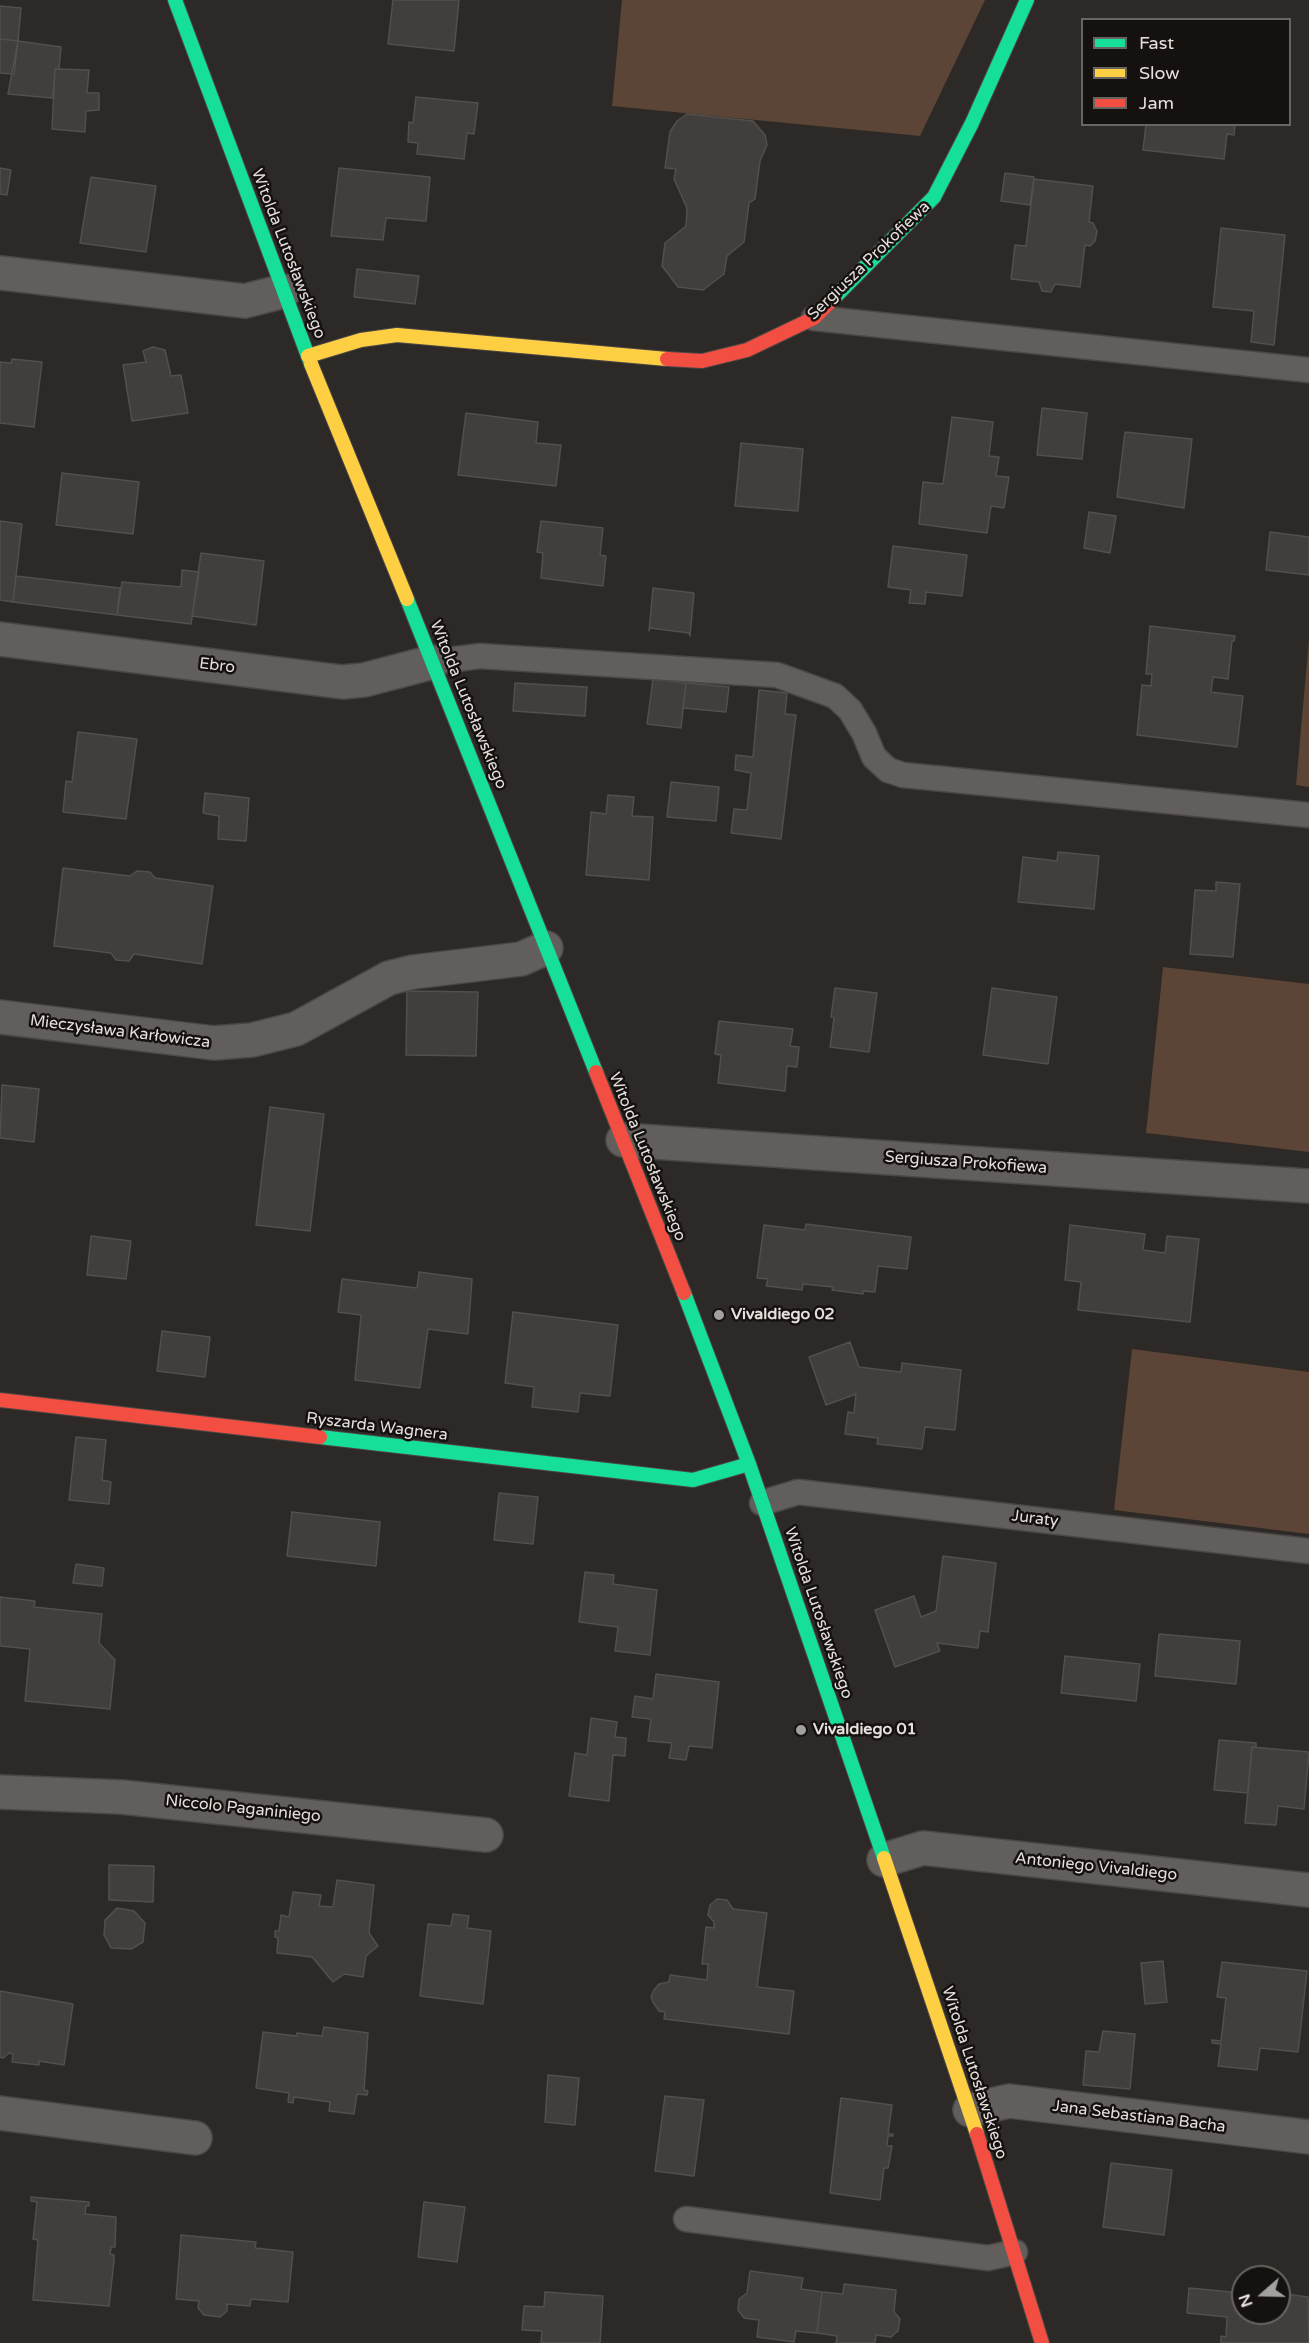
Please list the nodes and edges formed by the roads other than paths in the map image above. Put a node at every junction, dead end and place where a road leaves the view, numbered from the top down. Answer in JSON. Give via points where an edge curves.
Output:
{"nodes":[{"id":1,"x":175,"y":0,"type":"edge"},
{"id":2,"x":1027,"y":0,"type":"edge"},
{"id":3,"x":0,"y":273,"type":"edge"},
{"id":4,"x":284,"y":291,"type":"junction"},
{"id":5,"x":814,"y":318,"type":"junction"},
{"id":6,"x":308,"y":356,"type":"junction"},
{"id":7,"x":1309,"y":370,"type":"edge"},
{"id":8,"x":0,"y":639,"type":"edge"},
{"id":9,"x":433,"y":662,"type":"junction"},
{"id":10,"x":1309,"y":815,"type":"edge"},
{"id":11,"x":546,"y":948,"type":"junction"},
{"id":12,"x":0,"y":1017,"type":"edge"},
{"id":13,"x":623,"y":1140,"type":"junction"},
{"id":14,"x":1309,"y":1186,"type":"edge"},
{"id":15,"x":0,"y":1401,"type":"edge"},
{"id":16,"x":749,"y":1464,"type":"junction"},
{"id":17,"x":762,"y":1503,"type":"junction"},
{"id":18,"x":1309,"y":1551,"type":"edge"},
{"id":19,"x":0,"y":1792,"type":"edge"},
{"id":20,"x":486,"y":1835,"type":"dead end"},
{"id":21,"x":884,"y":1860,"type":"junction"},
{"id":22,"x":1309,"y":1890,"type":"edge"},
{"id":23,"x":970,"y":2110,"type":"junction"},
{"id":24,"x":0,"y":2113,"type":"edge"},
{"id":25,"x":1309,"y":2137,"type":"edge"},
{"id":26,"x":195,"y":2138,"type":"dead end"},
{"id":27,"x":686,"y":2219,"type":"dead end"},
{"id":28,"x":1015,"y":2252,"type":"junction"},
{"id":29,"x":1042,"y":2343,"type":"edge"}],
"edges":[{"from":1,"to":4,"type":"street","name":"Witolda Lutosławskiego"},
{"from":2,"to":5,"type":"street","name":"Sergiusza Prokofiewa","via":[[934,197]]},
{"from":3,"to":4,"type":"street","via":[[245,301]]},
{"from":4,"to":6,"type":"street","name":"Witolda Lutosławskiego"},
{"from":5,"to":6,"type":"street","name":"Sergiusza Prokofiewa","via":[[747,350],[702,361],[397,335],[361,340]]},
{"from":5,"to":7,"type":"lane"},
{"from":6,"to":9,"type":"street","name":"Witolda Lutosławskiego"},
{"from":8,"to":9,"type":"street","name":"Ebro","via":[[342,682]]},
{"from":9,"to":10,"type":"lane","via":[[480,656],[777,675],[836,696],[850,710],[874,757],[888,770],[903,776]]},
{"from":9,"to":11,"type":"street","name":"Witolda Lutosławskiego"},
{"from":11,"to":12,"type":"street","name":"Mieczysława Karłowicza","via":[[521,959],[389,978],[296,1029],[252,1040],[214,1043]]},
{"from":11,"to":13,"type":"street","name":"Witolda Lutosławskiego"},
{"from":13,"to":14,"type":"street","name":"Sergiusza Prokofiewa"},
{"from":13,"to":16,"type":"street","name":"Witolda Lutosławskiego"},
{"from":15,"to":16,"type":"street","name":"Ryszarda Wagnera","via":[[693,1480]]},
{"from":16,"to":17,"type":"street","name":"Witolda Lutosławskiego"},
{"from":17,"to":18,"type":"lane","name":"Juraty","via":[[798,1492]]},
{"from":17,"to":21,"type":"street","name":"Witolda Lutosławskiego"},
{"from":19,"to":20,"type":"street","name":"Niccolo Paganiniego","via":[[121,1797]]},
{"from":21,"to":22,"type":"street","name":"Antoniego Vivaldiego","via":[[923,1848]]},
{"from":21,"to":23,"type":"street","name":"Witolda Lutosławskiego"},
{"from":23,"to":25,"type":"street","name":"Jana Sebastiana Bacha","via":[[1009,2101]]},
{"from":23,"to":28,"type":"street","name":"Witolda Lutosławskiego"},
{"from":24,"to":26,"type":"street"},
{"from":27,"to":28,"type":"lane","via":[[988,2258]]},
{"from":28,"to":29,"type":"street","name":"Witolda Lutosławskiego"}]}
